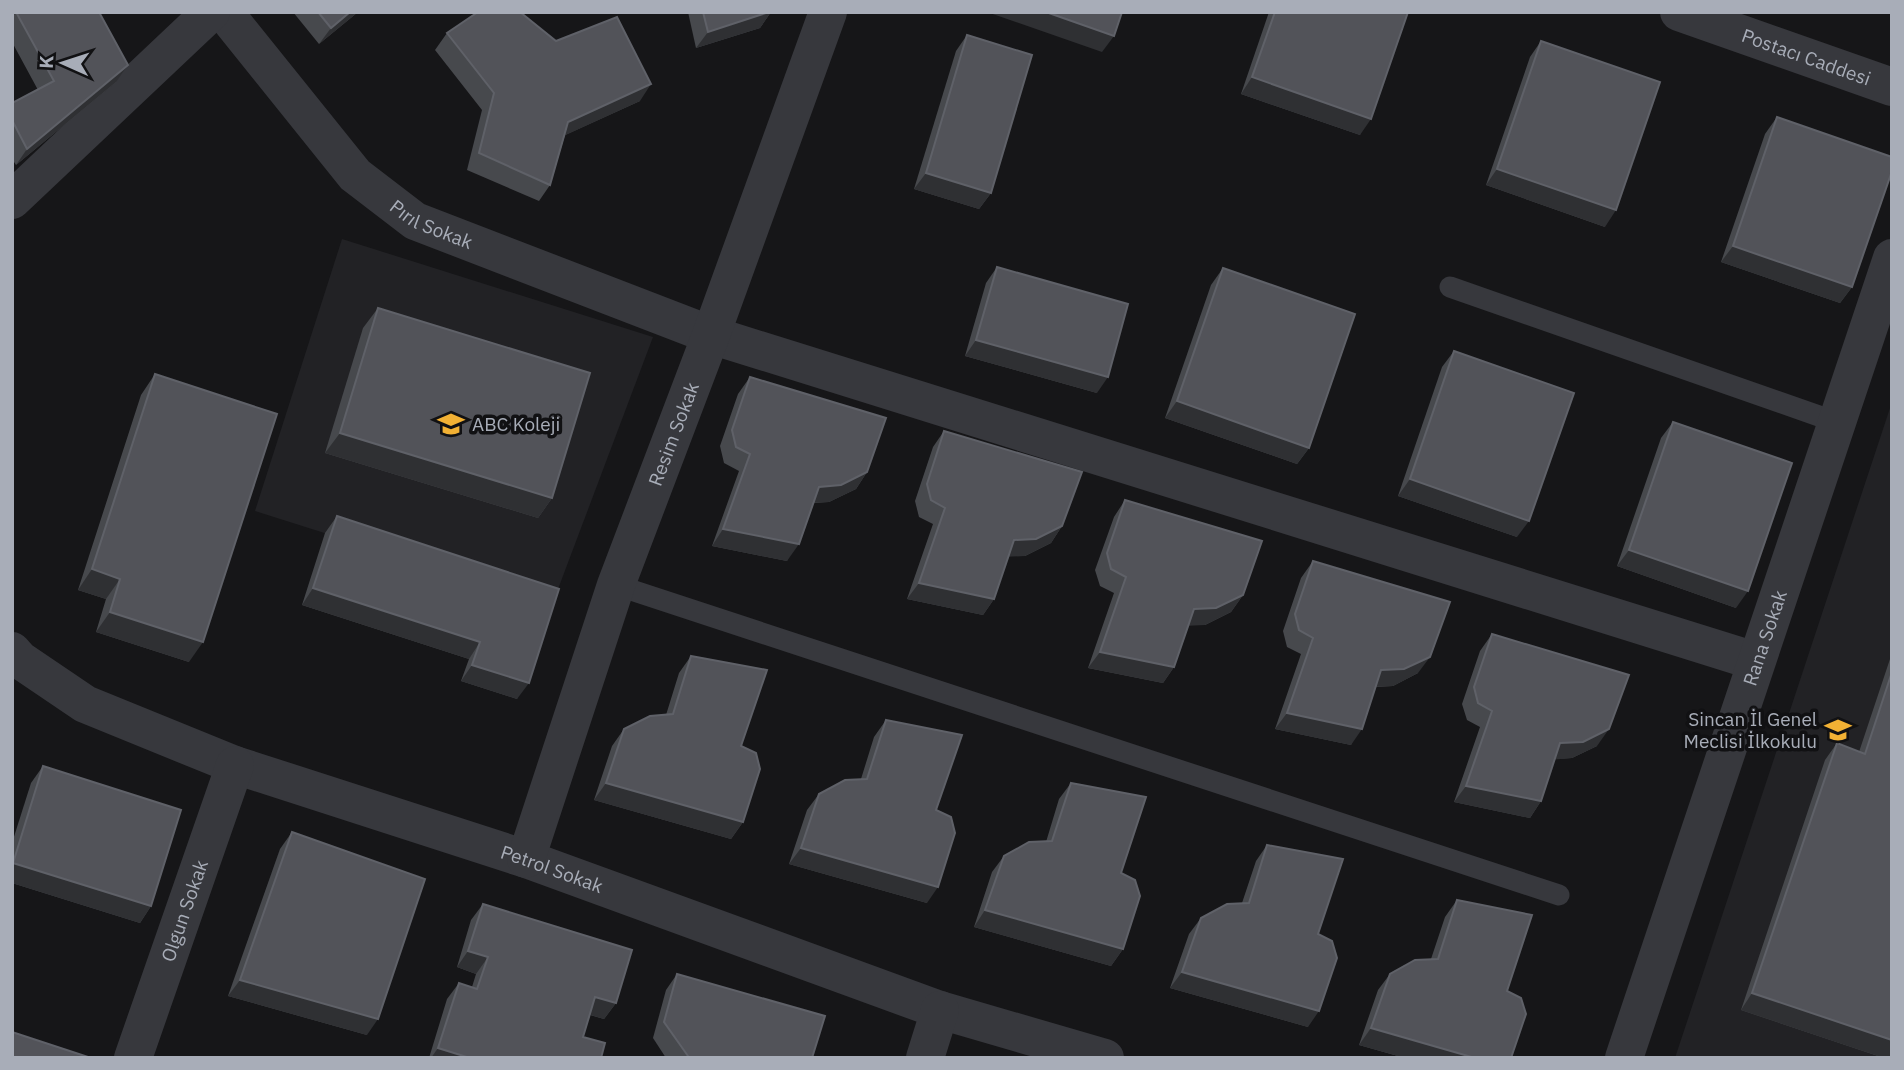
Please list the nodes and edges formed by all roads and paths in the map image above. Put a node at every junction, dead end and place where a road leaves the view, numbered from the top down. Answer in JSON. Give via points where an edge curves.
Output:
{"nodes":[{"id":1,"x":211,"y":12,"type":"edge"},
{"id":2,"x":224,"y":12,"type":"edge"},
{"id":3,"x":828,"y":12,"type":"edge"},
{"id":4,"x":1679,"y":12,"type":"edge"},
{"id":5,"x":1892,"y":86,"type":"edge"},
{"id":6,"x":12,"y":200,"type":"edge"},
{"id":7,"x":1892,"y":258,"type":"edge"},
{"id":8,"x":1450,"y":287,"type":"dead end"},
{"id":9,"x":711,"y":335,"type":"junction"},
{"id":10,"x":1836,"y":422,"type":"junction"},
{"id":11,"x":616,"y":584,"type":"junction"},
{"id":12,"x":12,"y":651,"type":"edge"},
{"id":13,"x":1755,"y":661,"type":"junction"},
{"id":14,"x":235,"y":765,"type":"junction"},
{"id":15,"x":526,"y":859,"type":"junction"},
{"id":16,"x":1559,"y":895,"type":"dead end"},
{"id":17,"x":940,"y":1010,"type":"junction"},
{"id":18,"x":133,"y":1058,"type":"edge"},
{"id":19,"x":925,"y":1058,"type":"edge"},
{"id":20,"x":1105,"y":1058,"type":"edge"},
{"id":21,"x":1624,"y":1058,"type":"edge"}],
"edges":[{"from":1,"to":6,"type":"street"},
{"from":2,"to":9,"type":"street","name":"Pırıl Sokak","via":[[355,175],[415,221]]},
{"from":3,"to":9,"type":"street","name":"Resim Sokak"},
{"from":4,"to":5,"type":"street","name":"Postacı Caddesi"},
{"from":7,"to":10,"type":"street","name":"Rana Sokak"},
{"from":8,"to":10,"type":"lane"},
{"from":9,"to":11,"type":"street","name":"Resim Sokak"},
{"from":9,"to":13,"type":"street","name":"Pırıl Sokak"},
{"from":10,"to":13,"type":"street","name":"Rana Sokak"},
{"from":11,"to":15,"type":"street","name":"Resim Sokak"},
{"from":11,"to":16,"type":"lane"},
{"from":12,"to":14,"type":"street","name":"Petrol Sokak","via":[[85,704]]},
{"from":13,"to":21,"type":"street","name":"Rana Sokak"},
{"from":14,"to":15,"type":"street","name":"Petrol Sokak"},
{"from":14,"to":18,"type":"street","name":"Olgun Sokak"},
{"from":15,"to":17,"type":"street","name":"Petrol Sokak"},
{"from":17,"to":19,"type":"street"},
{"from":17,"to":20,"type":"street","name":"Petrol Sokak"}]}
